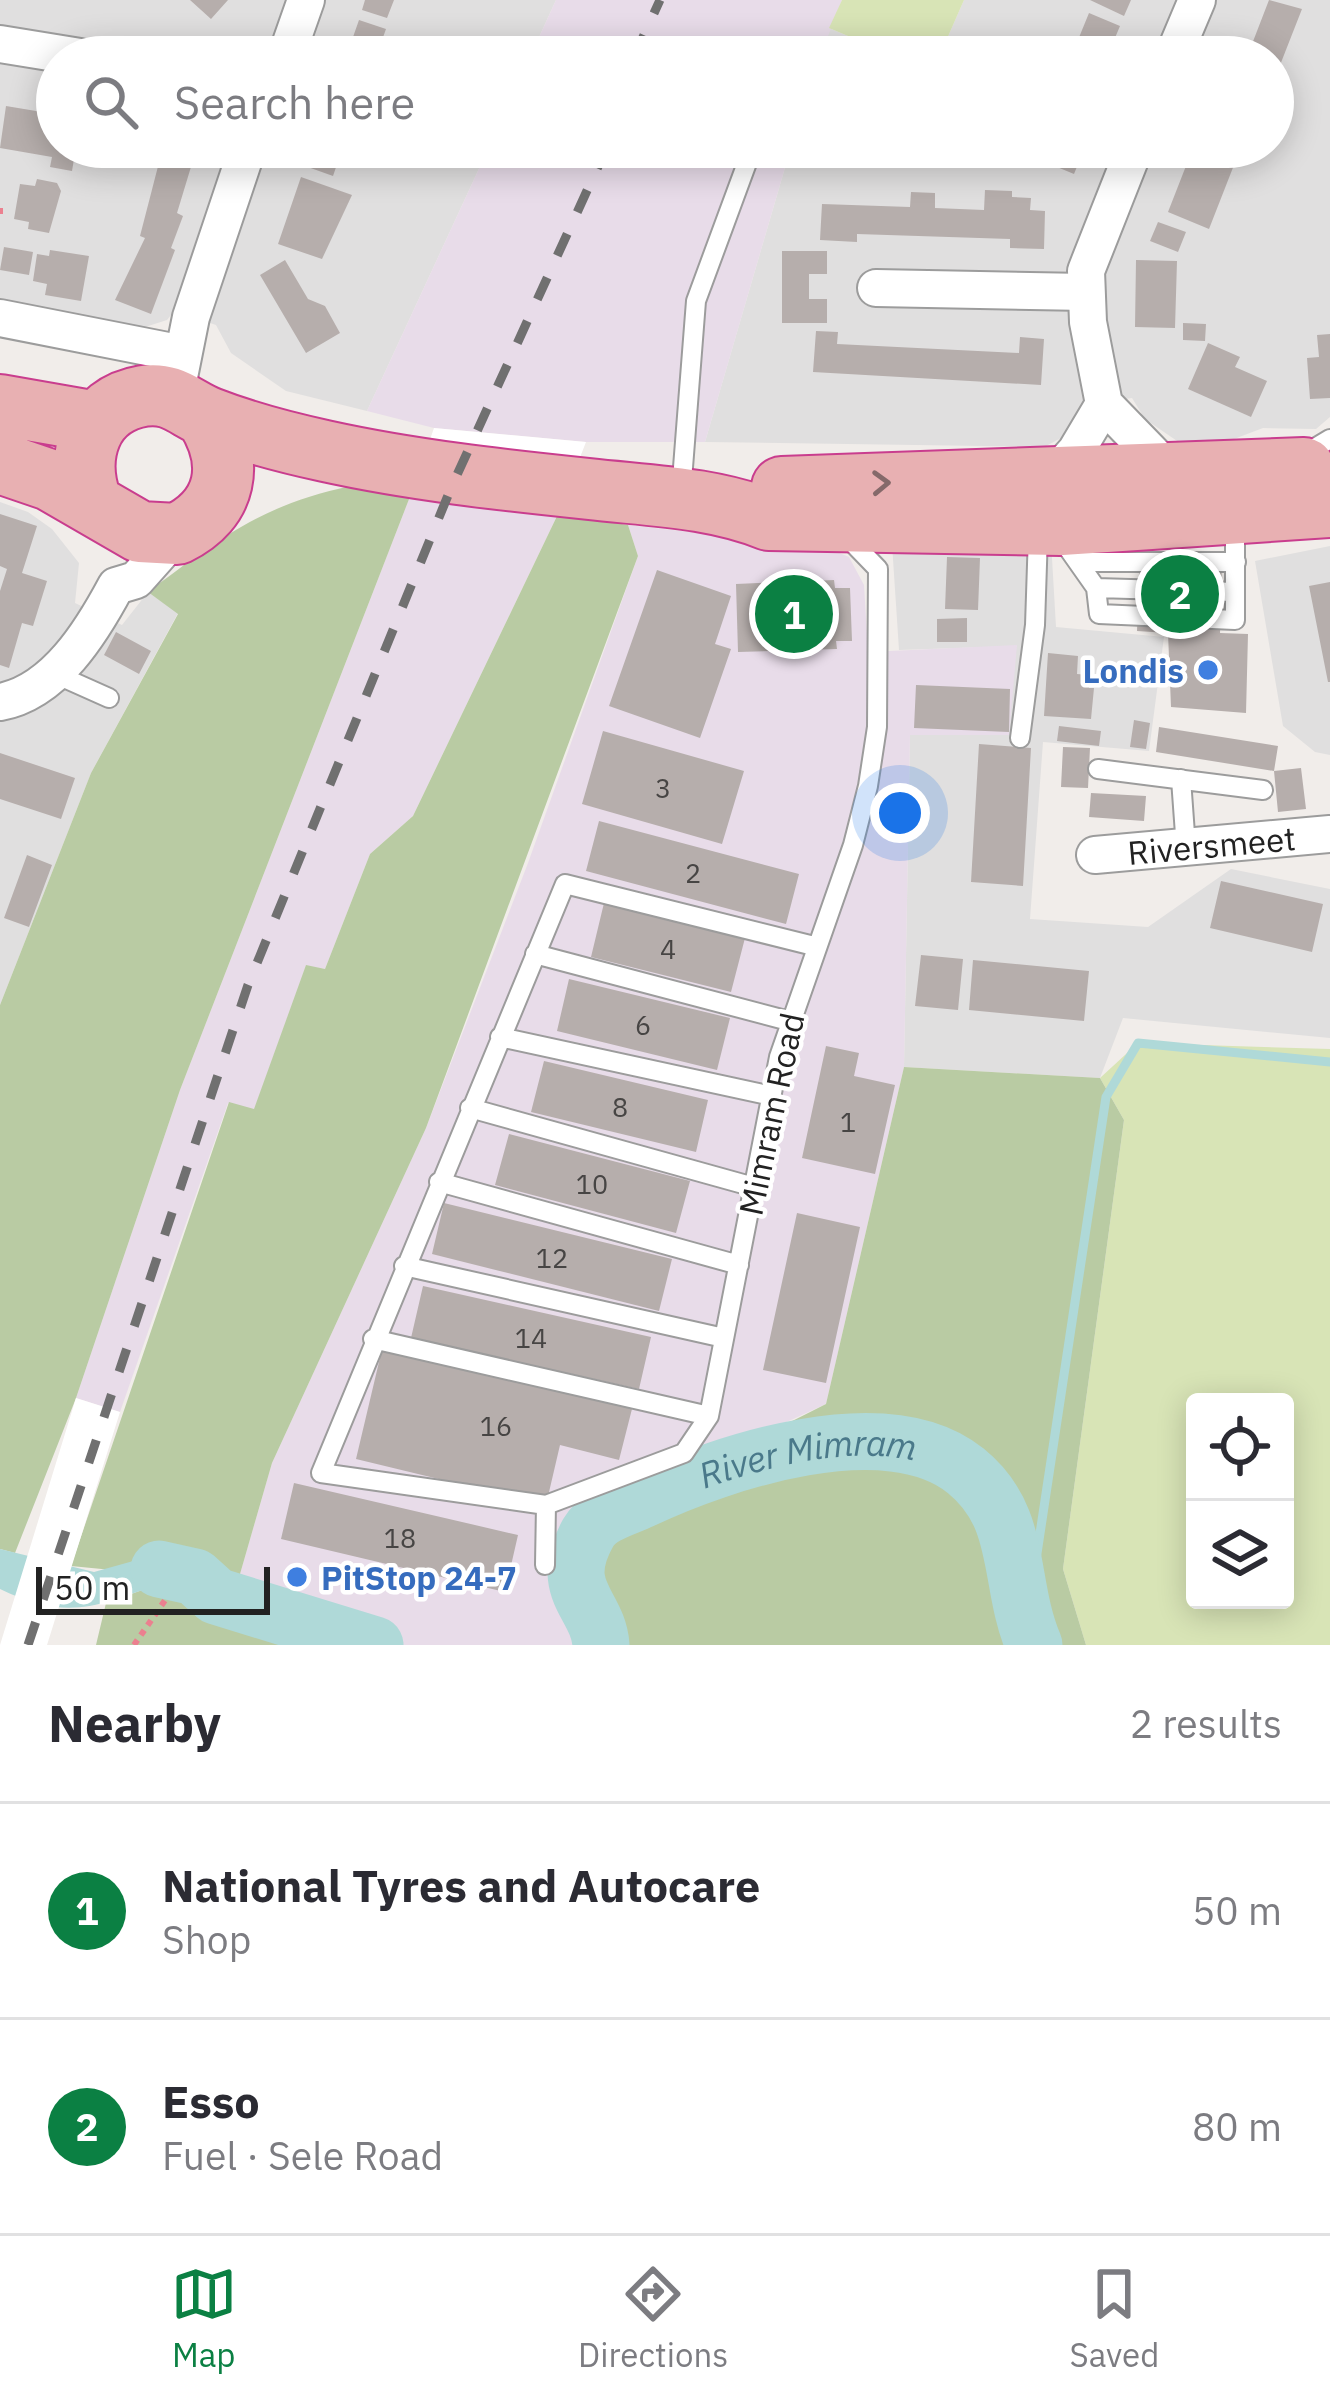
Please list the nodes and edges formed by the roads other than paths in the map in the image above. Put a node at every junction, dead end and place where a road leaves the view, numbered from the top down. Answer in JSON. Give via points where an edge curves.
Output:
{"nodes":[{"id":1,"x":306,"y":0,"type":"edge"},
{"id":2,"x":1197,"y":0,"type":"edge"},
{"id":3,"x":293,"y":36,"type":"edge"},
{"id":4,"x":1182,"y":36,"type":"edge"},
{"id":5,"x":0,"y":44,"type":"edge"},
{"id":6,"x":36,"y":50,"type":"edge"},
{"id":7,"x":243,"y":168,"type":"edge"},
{"id":8,"x":746,"y":168,"type":"edge"},
{"id":9,"x":1126,"y":168,"type":"edge"},
{"id":10,"x":876,"y":288,"type":"dead end"},
{"id":11,"x":1086,"y":292,"type":"junction"},
{"id":12,"x":0,"y":318,"type":"edge"},
{"id":13,"x":188,"y":389,"type":"junction"},
{"id":14,"x":1104,"y":404,"type":"junction"},
{"id":15,"x":0,"y":405,"type":"edge"},
{"id":16,"x":97,"y":422,"type":"junction"},
{"id":17,"x":324,"y":451,"type":"junction"},
{"id":18,"x":1314,"y":458,"type":"edge"},
{"id":19,"x":0,"y":464,"type":"edge"},
{"id":20,"x":1172,"y":474,"type":"junction"},
{"id":21,"x":703,"y":501,"type":"junction"},
{"id":22,"x":97,"y":507,"type":"junction"},
{"id":23,"x":1330,"y":507,"type":"edge"},
{"id":24,"x":195,"y":520,"type":"junction"},
{"id":25,"x":1057,"y":523,"type":"junction"},
{"id":26,"x":1235,"y":537,"type":"junction"},
{"id":27,"x":896,"y":549,"type":"junction"},
{"id":28,"x":116,"y":586,"type":"junction"},
{"id":29,"x":1096,"y":588,"type":"junction"},
{"id":30,"x":1235,"y":592,"type":"junction"},
{"id":31,"x":52,"y":673,"type":"junction"},
{"id":32,"x":109,"y":698,"type":"dead end"},
{"id":33,"x":0,"y":702,"type":"edge"},
{"id":34,"x":1019,"y":738,"type":"dead end"},
{"id":35,"x":1098,"y":769,"type":"dead end"},
{"id":36,"x":1181,"y":779,"type":"junction"},
{"id":37,"x":1263,"y":790,"type":"dead end"},
{"id":38,"x":1330,"y":834,"type":"edge"},
{"id":39,"x":1186,"y":848,"type":"junction"},
{"id":40,"x":1095,"y":856,"type":"dead end"},
{"id":41,"x":814,"y":946,"type":"junction"},
{"id":42,"x":535,"y":954,"type":"junction"},
{"id":43,"x":789,"y":1021,"type":"junction"},
{"id":44,"x":500,"y":1036,"type":"junction"},
{"id":45,"x":772,"y":1096,"type":"junction"},
{"id":46,"x":470,"y":1108,"type":"junction"},
{"id":47,"x":439,"y":1182,"type":"junction"},
{"id":48,"x":754,"y":1187,"type":"junction"},
{"id":49,"x":739,"y":1265,"type":"junction"},
{"id":50,"x":404,"y":1266,"type":"junction"},
{"id":51,"x":724,"y":1338,"type":"junction"},
{"id":52,"x":373,"y":1339,"type":"junction"},
{"id":53,"x":709,"y":1416,"type":"junction"},
{"id":54,"x":546,"y":1505,"type":"junction"},
{"id":55,"x":545,"y":1565,"type":"dead end"}],
"edges":[{"from":1,"to":3,"type":"street"},
{"from":2,"to":4,"type":"street"},
{"from":5,"to":6,"type":"street"},
{"from":7,"to":13,"type":"street"},
{"from":8,"to":21,"type":"lane","via":[[696,302]]},
{"from":9,"to":11,"type":"street","via":[[1092,252]]},
{"from":10,"to":11,"type":"street"},
{"from":11,"to":14,"type":"street"},
{"from":12,"to":13,"type":"street"},
{"from":13,"to":16,"type":"highway","via":[[123,401]]},
{"from":13,"to":17,"type":"highway"},
{"from":13,"to":24,"type":"highway","via":[[221,442],[225,466]]},
{"from":14,"to":20,"type":"street"},
{"from":14,"to":25,"type":"street","via":[[1076,451]]},
{"from":15,"to":16,"type":"highway"},
{"from":16,"to":22,"type":"highway","via":[[82,464]]},
{"from":17,"to":21,"type":"highway"},
{"from":17,"to":24,"type":"highway"},
{"from":18,"to":20,"type":"highway"},
{"from":19,"to":22,"type":"highway"},
{"from":20,"to":25,"type":"highway"},
{"from":21,"to":25,"type":"highway","one_way":true,"via":[[768,488]]},
{"from":21,"to":27,"type":"highway","via":[[769,520],[836,525]]},
{"from":22,"to":24,"type":"highway","via":[[140,532]]},
{"from":22,"to":28,"type":"street"},
{"from":23,"to":26,"type":"highway"},
{"from":24,"to":28,"type":"street","via":[[136,580]]},
{"from":25,"to":26,"type":"highway"},
{"from":25,"to":27,"type":"highway"},
{"from":25,"to":29,"type":"lane"},
{"from":25,"to":34,"type":"lane"},
{"from":26,"to":30,"type":"lane"},
{"from":27,"to":41,"type":"lane","name":"Mimram Road","via":[[868,786]]},
{"from":28,"to":31,"type":"street"},
{"from":29,"to":30,"type":"lane"},
{"from":29,"to":30,"type":"lane","via":[[1099,614],[1235,620]]},
{"from":31,"to":32,"type":"lane"},
{"from":31,"to":33,"type":"street"},
{"from":35,"to":36,"type":"lane"},
{"from":36,"to":37,"type":"lane"},
{"from":36,"to":39,"type":"lane"},
{"from":38,"to":39,"type":"street","name":"Riversmeet"},
{"from":39,"to":40,"type":"street","name":"Riversmeet"},
{"from":41,"to":42,"type":"lane","via":[[565,884]]},
{"from":41,"to":43,"type":"lane","name":"Mimram Road"},
{"from":42,"to":43,"type":"lane"},
{"from":42,"to":44,"type":"lane"},
{"from":43,"to":45,"type":"lane","name":"Mimram Road"},
{"from":44,"to":45,"type":"lane"},
{"from":44,"to":46,"type":"lane"},
{"from":45,"to":48,"type":"lane","name":"Mimram Road"},
{"from":46,"to":47,"type":"lane"},
{"from":46,"to":48,"type":"lane"},
{"from":47,"to":49,"type":"lane"},
{"from":47,"to":50,"type":"lane"},
{"from":48,"to":49,"type":"lane","name":"Mimram Road"},
{"from":49,"to":51,"type":"lane","name":"Mimram Road"},
{"from":50,"to":51,"type":"lane"},
{"from":50,"to":52,"type":"lane"},
{"from":51,"to":53,"type":"lane","name":"Mimram Road"},
{"from":52,"to":53,"type":"lane"},
{"from":52,"to":54,"type":"lane","via":[[320,1473]]},
{"from":53,"to":54,"type":"lane","via":[[684,1453]]},
{"from":54,"to":55,"type":"lane"}]}
